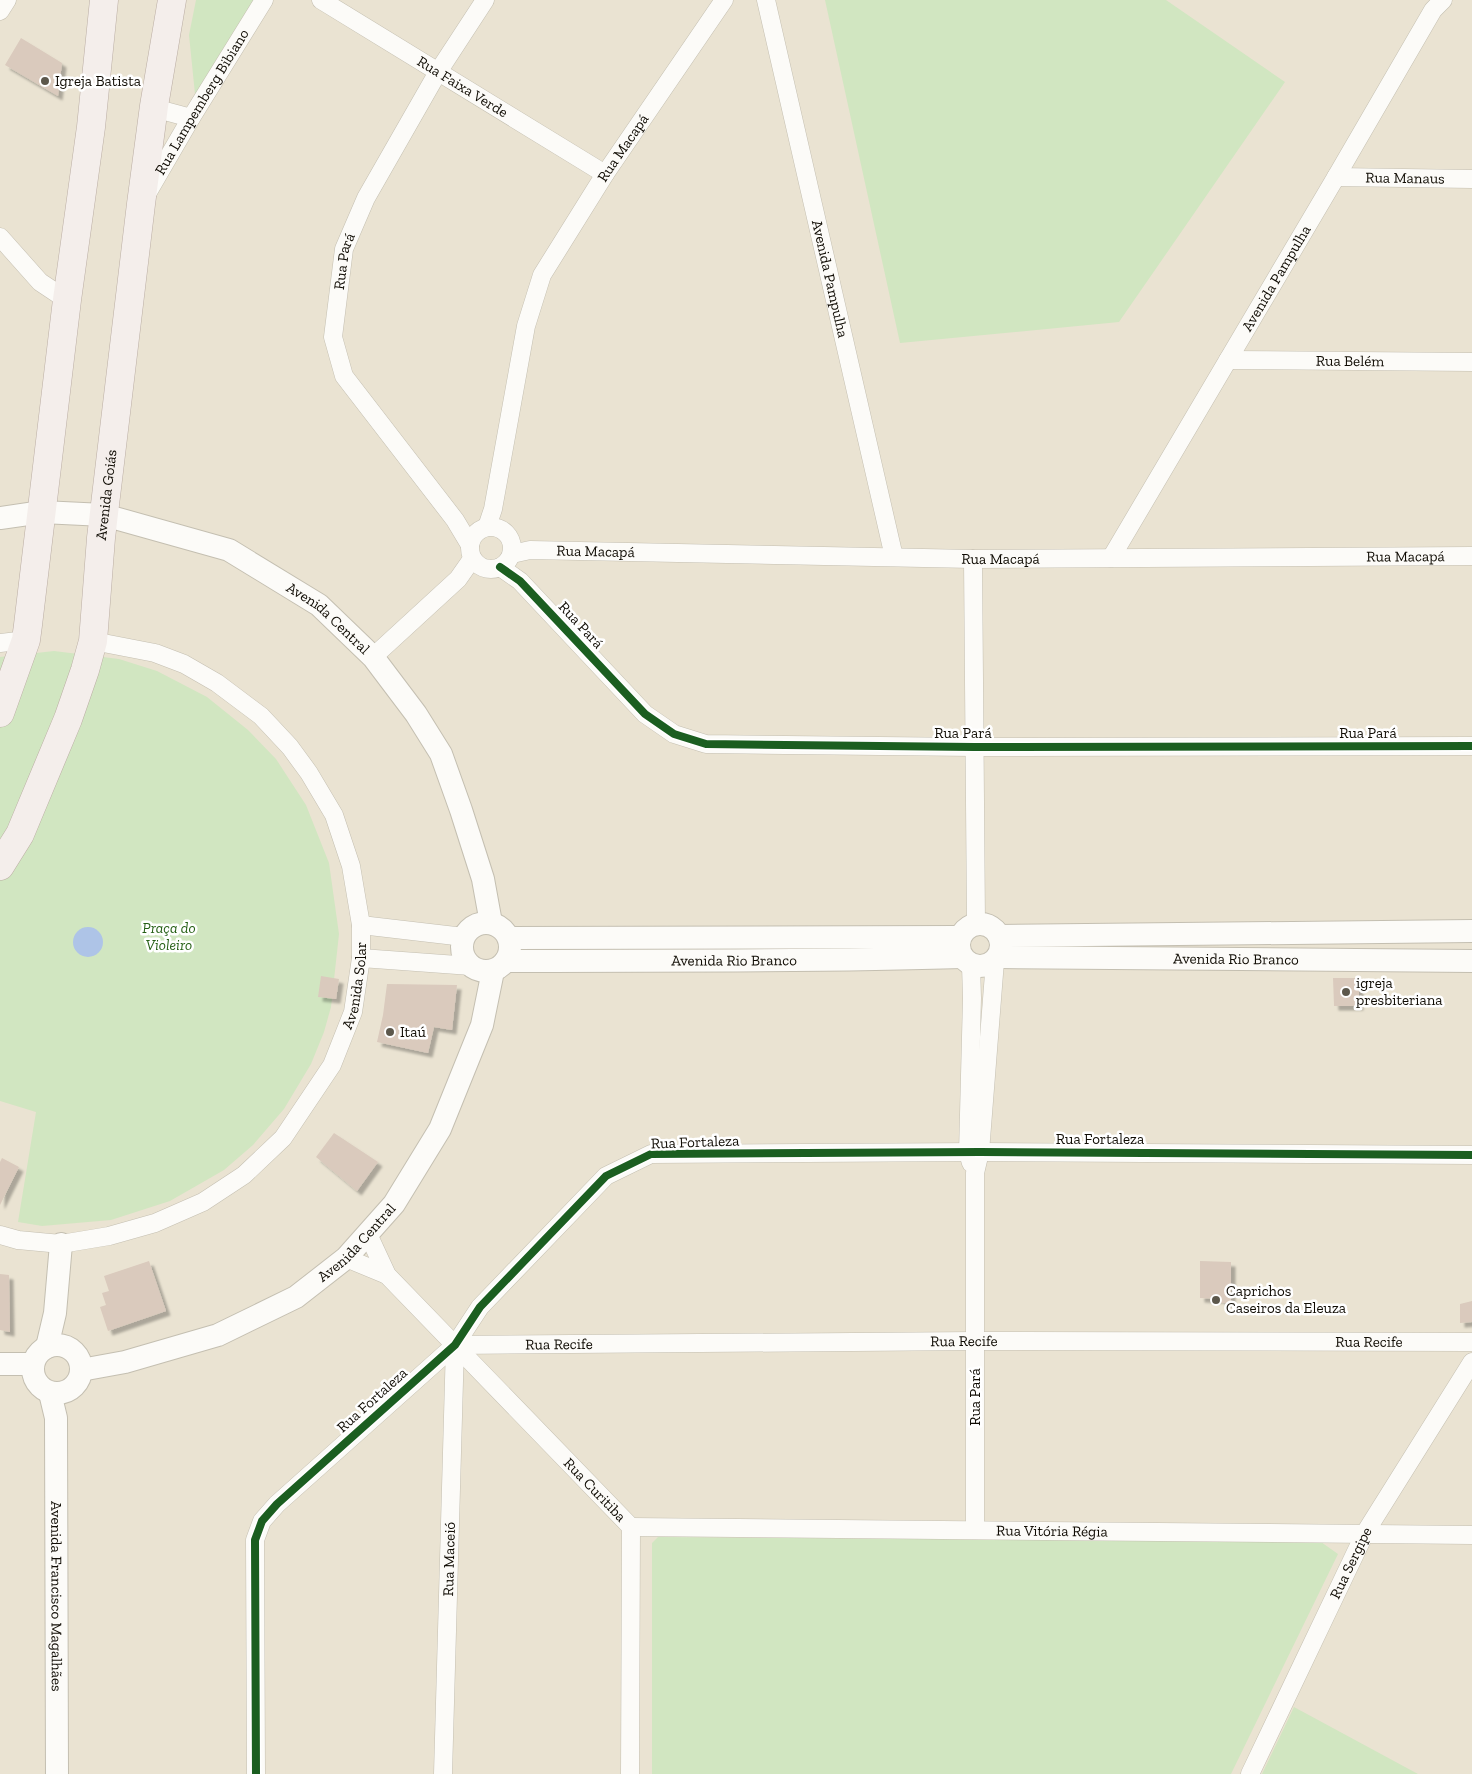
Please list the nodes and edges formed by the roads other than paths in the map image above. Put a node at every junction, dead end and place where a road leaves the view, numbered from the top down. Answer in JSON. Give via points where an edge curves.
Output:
{"nodes":[{"id":1,"x":7,"y":0,"type":"edge"},
{"id":2,"x":104,"y":0,"type":"edge"},
{"id":3,"x":172,"y":0,"type":"edge"},
{"id":4,"x":264,"y":0,"type":"edge"},
{"id":5,"x":321,"y":0,"type":"edge"},
{"id":6,"x":485,"y":0,"type":"edge"},
{"id":7,"x":724,"y":0,"type":"edge"},
{"id":8,"x":766,"y":0,"type":"edge"},
{"id":9,"x":1443,"y":0,"type":"edge"},
{"id":10,"x":0,"y":11,"type":"edge"},
{"id":11,"x":438,"y":72,"type":"junction"},
{"id":12,"x":154,"y":106,"type":"junction"},
{"id":13,"x":191,"y":118,"type":"junction"},
{"id":14,"x":605,"y":174,"type":"junction"},
{"id":15,"x":1336,"y":177,"type":"junction"},
{"id":16,"x":1472,"y":179,"type":"edge"},
{"id":17,"x":141,"y":204,"type":"junction"},
{"id":18,"x":0,"y":237,"type":"edge"},
{"id":19,"x":67,"y":300,"type":"junction"},
{"id":20,"x":1228,"y":360,"type":"junction"},
{"id":21,"x":1472,"y":362,"type":"edge"},
{"id":22,"x":42,"y":512,"type":"junction"},
{"id":23,"x":104,"y":515,"type":"junction"},
{"id":24,"x":0,"y":518,"type":"edge"},
{"id":25,"x":481,"y":543,"type":"junction"},
{"id":26,"x":1472,"y":556,"type":"edge"},
{"id":27,"x":508,"y":557,"type":"junction"},
{"id":28,"x":894,"y":557,"type":"junction"},
{"id":29,"x":1111,"y":558,"type":"junction"},
{"id":30,"x":973,"y":559,"type":"junction"},
{"id":31,"x":13,"y":641,"type":"edge"},
{"id":32,"x":93,"y":641,"type":"junction"},
{"id":33,"x":373,"y":657,"type":"junction"},
{"id":34,"x":0,"y":713,"type":"edge"},
{"id":35,"x":1472,"y":746,"type":"edge"},
{"id":36,"x":974,"y":747,"type":"junction"},
{"id":37,"x":0,"y":866,"type":"edge"},
{"id":38,"x":491,"y":923,"type":"junction"},
{"id":39,"x":362,"y":926,"type":"junction"},
{"id":40,"x":1472,"y":931,"type":"edge"},
{"id":41,"x":464,"y":937,"type":"junction"},
{"id":42,"x":509,"y":938,"type":"junction"},
{"id":43,"x":967,"y":946,"type":"junction"},
{"id":44,"x":997,"y":951,"type":"junction"},
{"id":45,"x":361,"y":958,"type":"junction"},
{"id":46,"x":1472,"y":961,"type":"edge"},
{"id":47,"x":471,"y":966,"type":"junction"},
{"id":48,"x":500,"y":966,"type":"junction"},
{"id":49,"x":972,"y":998,"type":"junction"},
{"id":50,"x":992,"y":998,"type":"junction"},
{"id":51,"x":974,"y":1152,"type":"junction"},
{"id":52,"x":1472,"y":1155,"type":"edge"},
{"id":53,"x":368,"y":1234,"type":"junction"},
{"id":54,"x":0,"y":1235,"type":"edge"},
{"id":55,"x":61,"y":1244,"type":"junction"},
{"id":56,"x":346,"y":1258,"type":"junction"},
{"id":57,"x":387,"y":1275,"type":"junction"},
{"id":58,"x":975,"y":1341,"type":"junction"},
{"id":59,"x":1472,"y":1342,"type":"edge"},
{"id":60,"x":454,"y":1345,"type":"junction"},
{"id":61,"x":48,"y":1352,"type":"junction"},
{"id":62,"x":1472,"y":1362,"type":"edge"},
{"id":63,"x":0,"y":1364,"type":"edge"},
{"id":64,"x":81,"y":1370,"type":"junction"},
{"id":65,"x":57,"y":1393,"type":"junction"},
{"id":66,"x":631,"y":1527,"type":"junction"},
{"id":67,"x":975,"y":1530,"type":"junction"},
{"id":68,"x":1365,"y":1533,"type":"junction"},
{"id":69,"x":1472,"y":1535,"type":"edge"},
{"id":70,"x":57,"y":1774,"type":"edge"},
{"id":71,"x":256,"y":1774,"type":"edge"},
{"id":72,"x":443,"y":1774,"type":"edge"},
{"id":73,"x":630,"y":1774,"type":"edge"},
{"id":74,"x":1250,"y":1774,"type":"edge"}],
"edges":[{"from":1,"to":10,"type":"street"},
{"from":2,"to":19,"type":"main road","via":[[91,127]]},
{"from":3,"to":12,"type":"main road","name":"Avenida Goiás"},
{"from":4,"to":13,"type":"street","name":"Rua Lampemberg Bibiano"},
{"from":5,"to":11,"type":"street","name":"Rua Faixa Verde"},
{"from":6,"to":11,"type":"street","name":"Rua Pará"},
{"from":7,"to":14,"type":"street","name":"Rua Macapá"},
{"from":8,"to":28,"type":"street","name":"Avenida Pampulha"},
{"from":9,"to":15,"type":"street","name":"Avenida Pampulha","via":[[1433,10]]},
{"from":11,"to":14,"type":"street","name":"Rua Faixa Verde"},
{"from":11,"to":25,"type":"street","name":"Rua Pará","via":[[366,198],[344,249],[333,337],[344,376],[455,520]]},
{"from":12,"to":13,"type":"street"},
{"from":12,"to":17,"type":"main road","name":"Avenida Goiás"},
{"from":13,"to":17,"type":"street","name":"Rua Lampemberg Bibiano"},
{"from":14,"to":25,"type":"street","name":"Rua Macapá","via":[[542,275],[526,326],[493,508]]},
{"from":15,"to":16,"type":"street","name":"Rua Manaus"},
{"from":15,"to":20,"type":"street","name":"Avenida Pampulha"},
{"from":17,"to":23,"type":"main road","name":"Avenida Goiás"},
{"from":18,"to":19,"type":"street","via":[[40,282]]},
{"from":19,"to":22,"type":"main road"},
{"from":20,"to":21,"type":"street","name":"Rua Belém"},
{"from":20,"to":29,"type":"street","name":"Avenida Pampulha"},
{"from":22,"to":23,"type":"street","name":"Avenida Central"},
{"from":22,"to":24,"type":"street","name":"Avenida Central"},
{"from":22,"to":31,"type":"main road"},
{"from":23,"to":32,"type":"main road","name":"Avenida Goiás"},
{"from":23,"to":33,"type":"street","name":"Avenida Central","via":[[229,550],[319,605]]},
{"from":25,"to":27,"type":"street","name":"Rua Macapá","via":[[492,570]]},
{"from":25,"to":27,"type":"street","name":"Rua Pará","via":[[504,531],[509,537]]},
{"from":25,"to":33,"type":"street","via":[[458,579]]},
{"from":26,"to":29,"type":"street","name":"Rua Macapá"},
{"from":27,"to":28,"type":"street","name":"Rua Macapá","via":[[530,550]]},
{"from":27,"to":36,"type":"street","name":"Rua Pará","via":[[520,581],[645,714],[674,734],[706,744]]},
{"from":28,"to":30,"type":"street","name":"Rua Macapá"},
{"from":29,"to":30,"type":"street","name":"Rua Macapá"},
{"from":30,"to":36,"type":"street","name":"Rua Pará"},
{"from":31,"to":34,"type":"main road"},
{"from":32,"to":37,"type":"main road","name":"Avenida Goiás","via":[[68,719],[20,834]]},
{"from":32,"to":39,"type":"street","name":"Avenida Solar","via":[[155,653],[184,664],[217,683],[261,716],[290,747],[334,815],[351,866]]},
{"from":33,"to":38,"type":"street","name":"Avenida Central","via":[[441,754],[483,879]]},
{"from":35,"to":36,"type":"street","name":"Rua Pará"},
{"from":36,"to":43,"type":"street","name":"Rua Pará"},
{"from":38,"to":41,"type":"street","via":[[475,926]]},
{"from":38,"to":42,"type":"street","via":[[499,926]]},
{"from":39,"to":41,"type":"street"},
{"from":39,"to":45,"type":"street","name":"Avenida Solar"},
{"from":40,"to":44,"type":"street","name":"Avenida Rio Branco"},
{"from":41,"to":47,"type":"street","via":[[462,953]]},
{"from":42,"to":43,"type":"street","name":"Avenida Rio Branco"},
{"from":42,"to":48,"type":"street","via":[[510,955]]},
{"from":43,"to":44,"type":"street","via":[[983,967]]},
{"from":43,"to":44,"type":"street","via":[[990,926]]},
{"from":43,"to":48,"type":"street","name":"Avenida Rio Branco","via":[[842,961],[719,959]]},
{"from":43,"to":49,"type":"street","name":"Rua Pará"},
{"from":44,"to":46,"type":"street","name":"Avenida Rio Branco"},
{"from":44,"to":50,"type":"street","name":"Rua Pará"},
{"from":45,"to":47,"type":"street"},
{"from":45,"to":55,"type":"street","name":"Avenida Solar","via":[[352,1012],[332,1065],[283,1138],[244,1175],[203,1202],[155,1223],[109,1236]]},
{"from":47,"to":48,"type":"street","via":[[486,972]]},
{"from":48,"to":53,"type":"street","name":"Avenida Central","via":[[482,1025],[440,1129],[394,1204]]},
{"from":49,"to":50,"type":"street"},
{"from":49,"to":51,"type":"street","name":"Rua Pará"},
{"from":50,"to":51,"type":"street","name":"Rua Pará"},
{"from":51,"to":52,"type":"street","name":"Rua Fortaleza"},
{"from":51,"to":58,"type":"street","name":"Rua Pará"},
{"from":51,"to":60,"type":"street","name":"Rua Fortaleza","via":[[651,1154],[606,1176],[480,1307]]},
{"from":53,"to":56,"type":"street","name":"Avenida Central"},
{"from":53,"to":57,"type":"street","name":"Rua Curitiba"},
{"from":54,"to":55,"type":"street","name":"Avenida Solar"},
{"from":55,"to":61,"type":"street"},
{"from":56,"to":57,"type":"street","name":"Rua Curitiba"},
{"from":56,"to":64,"type":"street","name":"Avenida Central","via":[[296,1296],[218,1334],[125,1362]]},
{"from":57,"to":60,"type":"street","name":"Rua Curitiba"},
{"from":58,"to":59,"type":"street","name":"Rua Recife"},
{"from":58,"to":60,"type":"street","name":"Rua Recife"},
{"from":58,"to":67,"type":"street","name":"Rua Pará"},
{"from":60,"to":66,"type":"street","name":"Rua Curitiba"},
{"from":60,"to":71,"type":"street","name":"Rua Fortaleza","via":[[262,1521],[255,1540]]},
{"from":60,"to":72,"type":"street","name":"Rua Maceió"},
{"from":61,"to":63,"type":"street"},
{"from":61,"to":64,"type":"street","via":[[71,1350],[80,1362]]},
{"from":61,"to":65,"type":"street","via":[[33,1373],[42,1389]]},
{"from":62,"to":68,"type":"street","name":"Rua Sergipe"},
{"from":64,"to":65,"type":"street","via":[[76,1384]]},
{"from":65,"to":70,"type":"street","name":"Avenida Francisco Magalhães"},
{"from":66,"to":67,"type":"street","name":"Rua Vitória Régia"},
{"from":66,"to":73,"type":"street","name":"Rua Curitiba"},
{"from":67,"to":68,"type":"street","name":"Rua Vitória Régia"},
{"from":68,"to":69,"type":"street","name":"Rua Vitória Régia"},
{"from":68,"to":74,"type":"street","name":"Rua Sergipe"}]}
